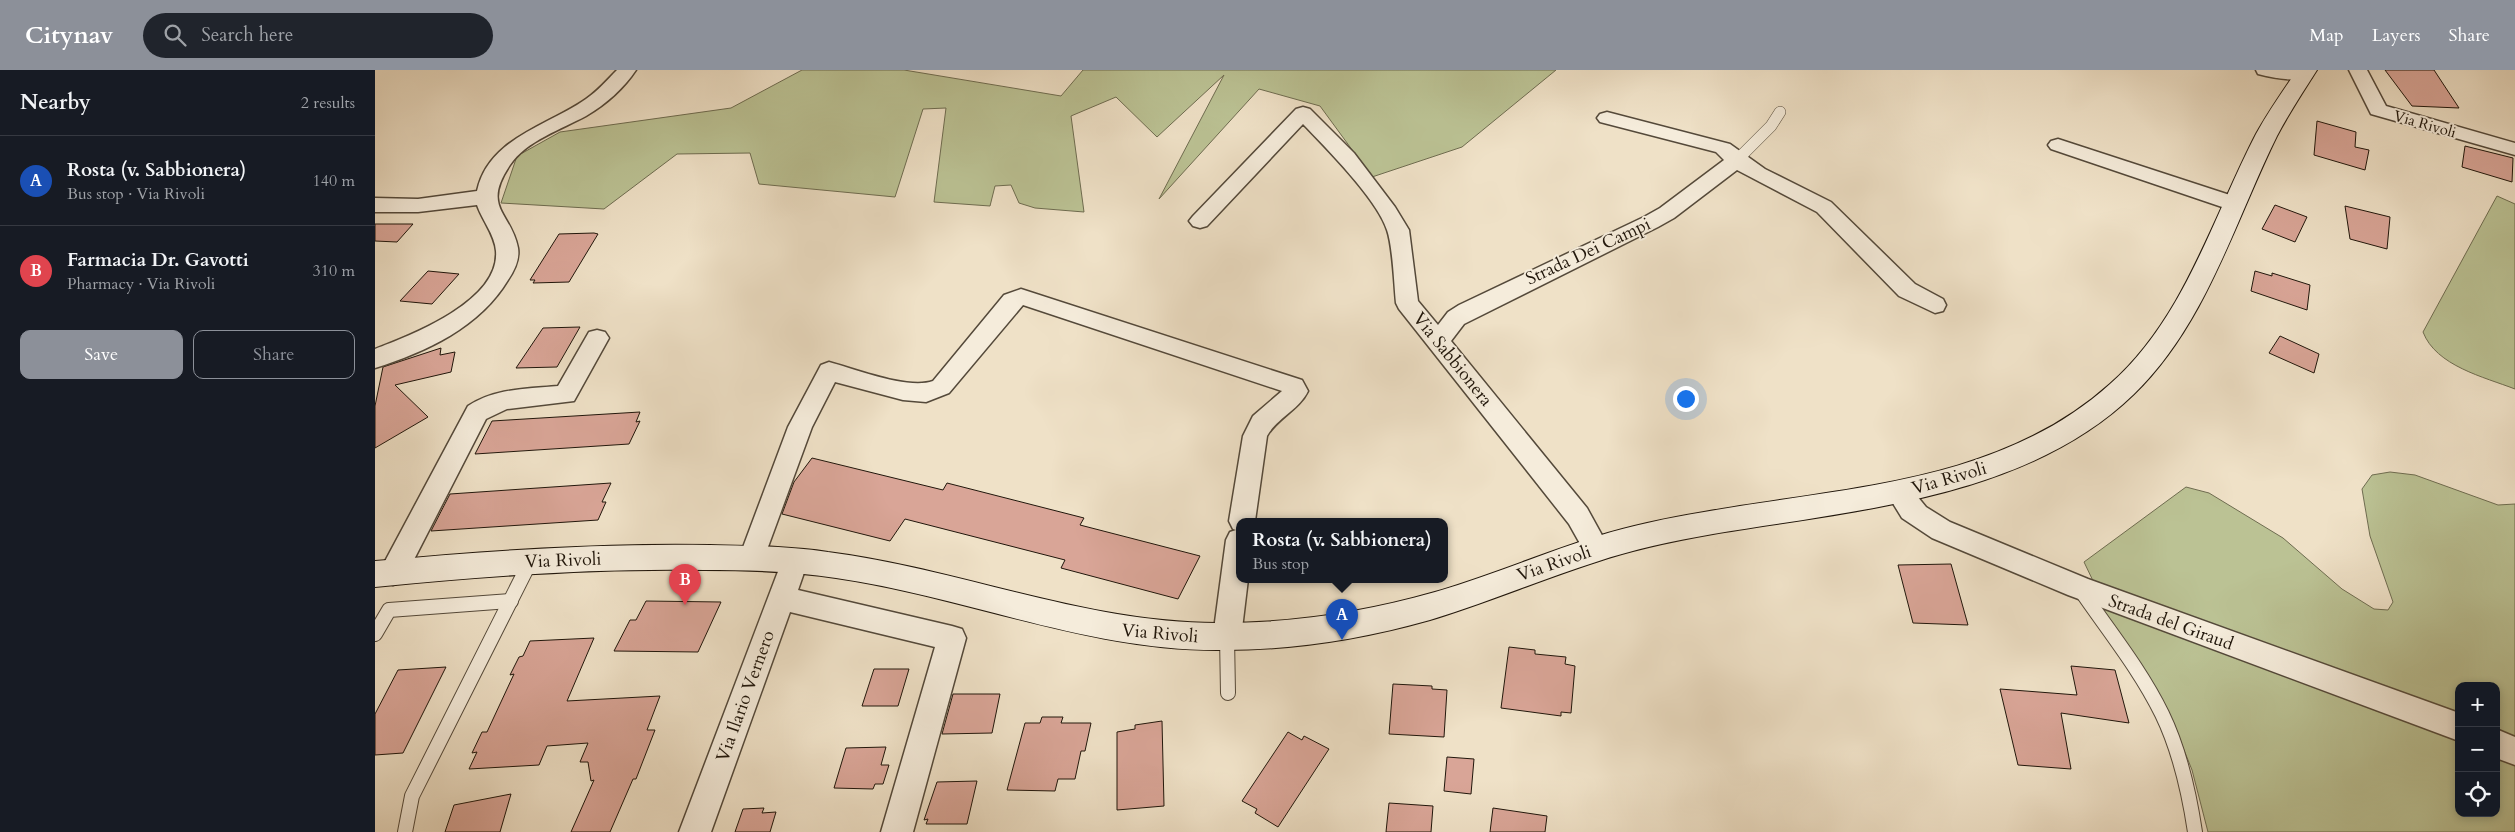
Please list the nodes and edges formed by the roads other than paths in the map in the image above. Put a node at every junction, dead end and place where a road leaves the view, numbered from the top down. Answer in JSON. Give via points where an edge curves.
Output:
{"nodes":[{"id":1,"x":627,"y":70,"type":"edge"},
{"id":2,"x":2265,"y":70,"type":"edge"},
{"id":3,"x":2358,"y":70,"type":"edge"},
{"id":4,"x":2306,"y":72,"type":"edge"},
{"id":5,"x":1780,"y":112,"type":"dead end"},
{"id":6,"x":1607,"y":118,"type":"dead end"},
{"id":7,"x":2058,"y":144,"type":"dead end"},
{"id":8,"x":2515,"y":149,"type":"edge"},
{"id":9,"x":1737,"y":160,"type":"junction"},
{"id":10,"x":488,"y":196,"type":"junction"},
{"id":11,"x":375,"y":204,"type":"edge"},
{"id":12,"x":2235,"y":204,"type":"junction"},
{"id":13,"x":1200,"y":221,"type":"dead end"},
{"id":14,"x":1935,"y":304,"type":"dead end"},
{"id":15,"x":597,"y":338,"type":"dead end"},
{"id":16,"x":1439,"y":340,"type":"junction"},
{"id":17,"x":375,"y":359,"type":"edge"},
{"id":18,"x":1899,"y":492,"type":"junction"},
{"id":19,"x":1242,"y":518,"type":"edge"},
{"id":20,"x":1596,"y":548,"type":"junction"},
{"id":21,"x":752,"y":558,"type":"junction"},
{"id":22,"x":531,"y":560,"type":"junction"},
{"id":23,"x":795,"y":561,"type":"junction"},
{"id":24,"x":1236,"y":564,"type":"edge"},
{"id":25,"x":384,"y":574,"type":"edge"},
{"id":26,"x":2078,"y":587,"type":"junction"},
{"id":27,"x":781,"y":598,"type":"junction"},
{"id":28,"x":511,"y":600,"type":"junction"},
{"id":29,"x":375,"y":634,"type":"edge"},
{"id":30,"x":1227,"y":637,"type":"junction"},
{"id":31,"x":1228,"y":693,"type":"dead end"},
{"id":32,"x":2455,"y":726,"type":"edge"},
{"id":33,"x":2500,"y":745,"type":"edge"},
{"id":34,"x":2515,"y":751,"type":"edge"},
{"id":35,"x":405,"y":832,"type":"edge"},
{"id":36,"x":695,"y":832,"type":"edge"},
{"id":37,"x":897,"y":832,"type":"edge"},
{"id":38,"x":2195,"y":832,"type":"edge"}],
"edges":[{"from":1,"to":10,"type":"street","via":[[594,103],[507,156],[491,181]]},
{"from":2,"to":4,"type":"street"},
{"from":3,"to":8,"type":"street","name":"Via Rivoli","via":[[2378,110]]},
{"from":4,"to":12,"type":"street","name":"Via Rivoli","via":[[2274,122]]},
{"from":5,"to":9,"type":"lane","via":[[1771,126]]},
{"from":6,"to":9,"type":"street","via":[[1723,148]]},
{"from":7,"to":12,"type":"street"},
{"from":9,"to":14,"type":"street","via":[[1824,206],[1907,290]]},
{"from":9,"to":16,"type":"street","name":"Strada Dei Campi","via":[[1651,222],[1467,311],[1456,318]]},
{"from":10,"to":11,"type":"street","via":[[445,205],[404,207]]},
{"from":10,"to":17,"type":"street","via":[[489,215],[506,245],[507,256],[505,268],[490,293],[448,326]]},
{"from":12,"to":18,"type":"street","name":"Via Rivoli","via":[[2181,317],[2138,375],[2106,404],[2021,456],[1978,472]]},
{"from":13,"to":16,"type":"street","name":"Via Sabbionera","via":[[1303,113],[1347,158],[1385,208],[1398,230],[1407,303]]},
{"from":15,"to":25,"type":"street","via":[[565,395],[498,401],[477,413]]},
{"from":16,"to":20,"type":"street","name":"Via Sabbionera","via":[[1578,516]]},
{"from":18,"to":20,"type":"street","name":"Via Rivoli","via":[[1703,524]]},
{"from":18,"to":26,"type":"street","name":"Strada del Giraud","via":[[1904,503],[1927,523]]},
{"from":19,"to":21,"type":"street","via":[[1255,436],[1262,423],[1294,395],[1294,386],[1021,297],[1012,301],[941,387],[926,393],[903,391],[829,371],[800,427]]},
{"from":20,"to":30,"type":"street","name":"Via Rivoli","via":[[1441,604],[1395,616],[1308,631]]},
{"from":21,"to":22,"type":"street","name":"Via Rivoli"},
{"from":21,"to":23,"type":"street","name":"Via Rivoli"},
{"from":22,"to":25,"type":"street","name":"Via Rivoli"},
{"from":22,"to":28,"type":"lane"},
{"from":23,"to":27,"type":"street","name":"Via Ilario Vernero"},
{"from":23,"to":30,"type":"street","name":"Via Rivoli","via":[[893,576],[1065,621],[1126,631]]},
{"from":24,"to":30,"type":"street"},
{"from":26,"to":32,"type":"street","name":"Strada del Giraud"},
{"from":26,"to":38,"type":"lane","via":[[2145,684],[2162,715],[2187,784]]},
{"from":27,"to":36,"type":"street","name":"Via Ilario Vernero"},
{"from":27,"to":37,"type":"street","via":[[952,638]]},
{"from":28,"to":29,"type":"lane","via":[[389,610]]},
{"from":28,"to":35,"type":"lane","via":[[412,796]]},
{"from":30,"to":31,"type":"lane"},
{"from":33,"to":34,"type":"street"}]}
